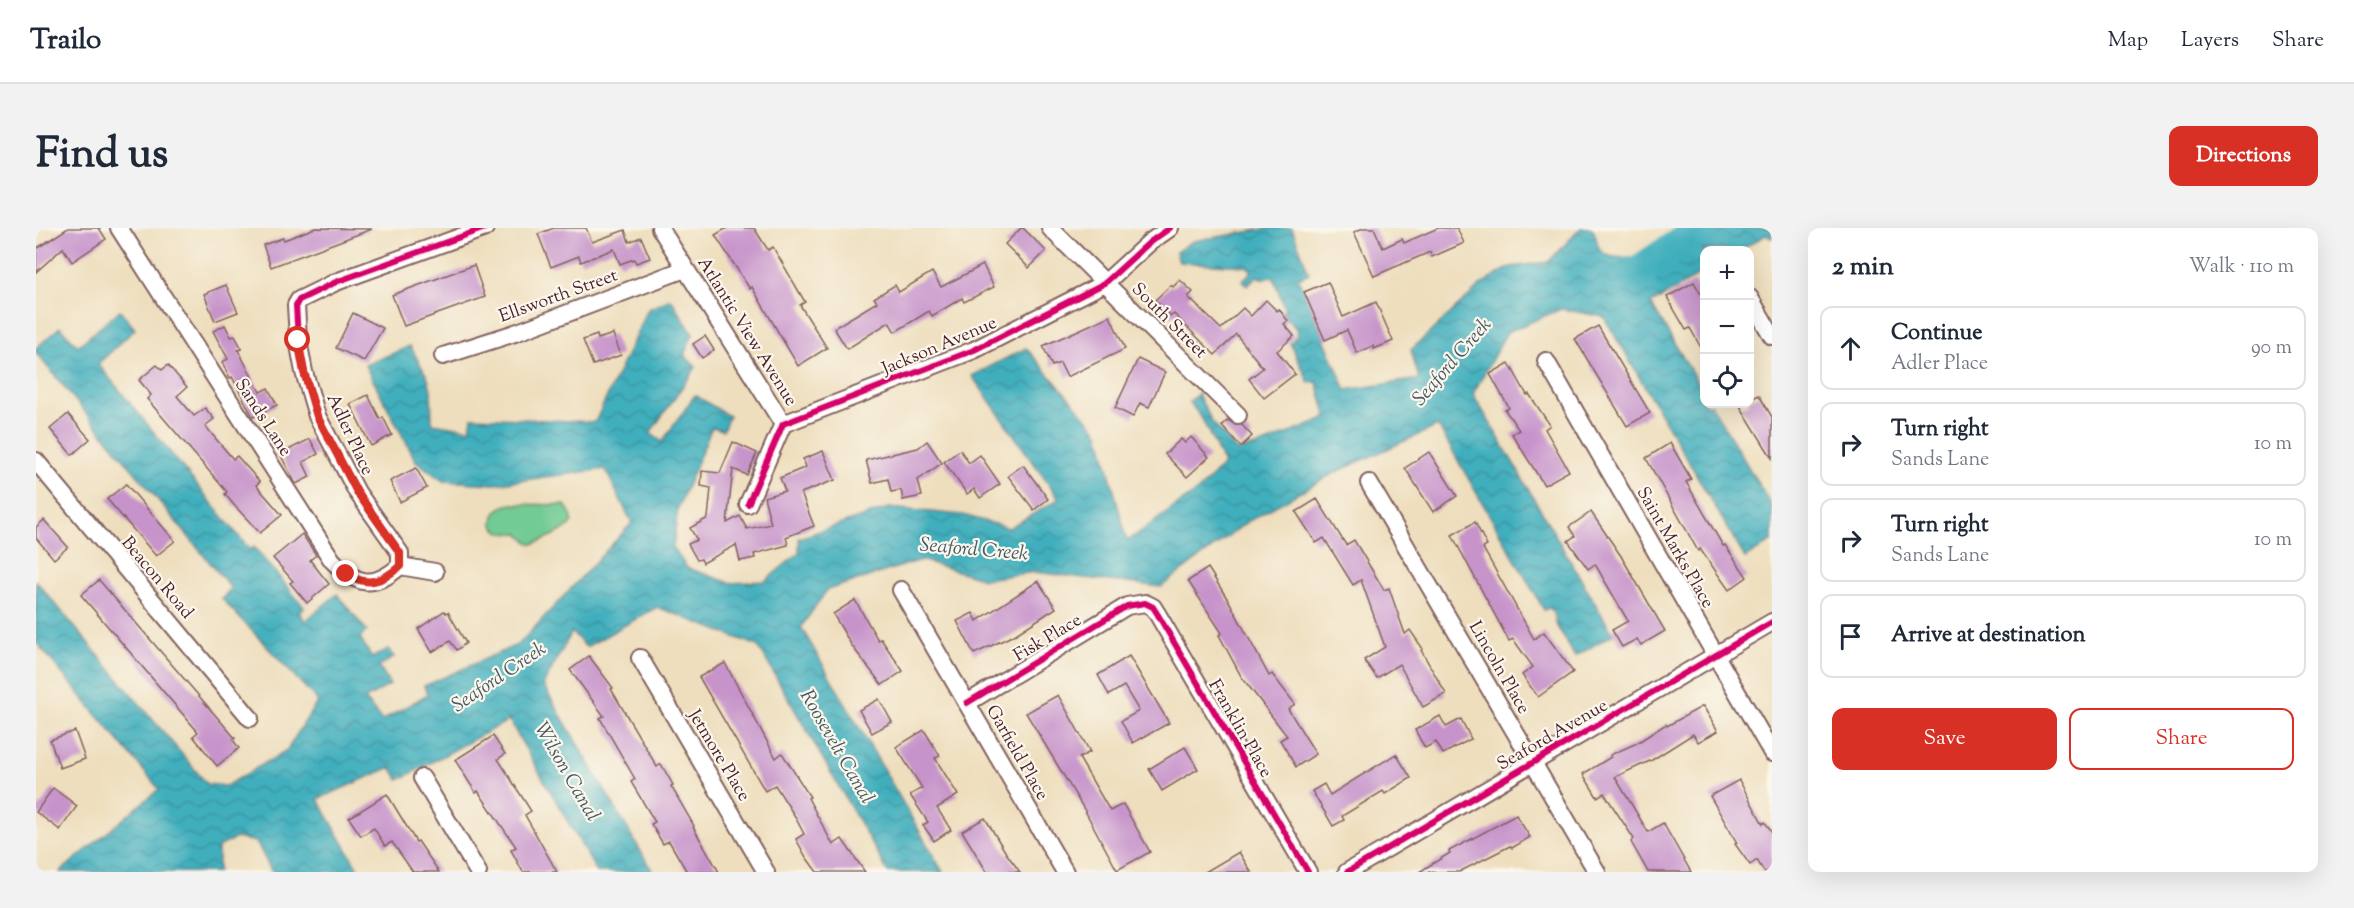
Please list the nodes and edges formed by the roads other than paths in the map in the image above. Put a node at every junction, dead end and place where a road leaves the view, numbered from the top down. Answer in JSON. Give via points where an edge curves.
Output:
{"nodes":[{"id":1,"x":119,"y":228,"type":"edge"},
{"id":2,"x":485,"y":228,"type":"edge"},
{"id":3,"x":660,"y":228,"type":"edge"},
{"id":4,"x":1050,"y":228,"type":"edge"},
{"id":5,"x":1170,"y":228,"type":"edge"},
{"id":6,"x":685,"y":269,"type":"junction"},
{"id":7,"x":1105,"y":283,"type":"junction"},
{"id":8,"x":1750,"y":300,"type":"edge"},
{"id":9,"x":1772,"y":336,"type":"edge"},
{"id":10,"x":443,"y":356,"type":"dead end"},
{"id":11,"x":1546,"y":361,"type":"dead end"},
{"id":12,"x":1238,"y":415,"type":"dead end"},
{"id":13,"x":783,"y":424,"type":"junction"},
{"id":14,"x":36,"y":461,"type":"edge"},
{"id":15,"x":1369,"y":483,"type":"dead end"},
{"id":16,"x":748,"y":504,"type":"dead end"},
{"id":17,"x":400,"y":566,"type":"junction"},
{"id":18,"x":435,"y":572,"type":"dead end"},
{"id":19,"x":901,"y":590,"type":"dead end"},
{"id":20,"x":1145,"y":603,"type":"joint"},
{"id":21,"x":1772,"y":622,"type":"edge"},
{"id":22,"x":1716,"y":655,"type":"junction"},
{"id":23,"x":640,"y":658,"type":"dead end"},
{"id":24,"x":967,"y":703,"type":"junction"},
{"id":25,"x":250,"y":718,"type":"dead end"},
{"id":26,"x":1772,"y":753,"type":"edge"},
{"id":27,"x":1533,"y":762,"type":"junction"},
{"id":28,"x":422,"y":777,"type":"dead end"},
{"id":29,"x":478,"y":872,"type":"edge"},
{"id":30,"x":766,"y":872,"type":"edge"},
{"id":31,"x":1065,"y":872,"type":"edge"},
{"id":32,"x":1308,"y":872,"type":"edge"},
{"id":33,"x":1347,"y":872,"type":"edge"},
{"id":34,"x":1597,"y":872,"type":"edge"}],
"edges":[{"from":1,"to":17,"type":"street","name":"Sands Lane","via":[[332,560],[346,574],[366,582],[380,580]]},
{"from":2,"to":17,"type":"street","name":"Adler Place","via":[[336,282],[296,305],[304,372],[317,416],[357,492],[400,553]]},
{"from":3,"to":6,"type":"street","name":"Atlantic View Avenue"},
{"from":4,"to":7,"type":"street","name":"South Street"},
{"from":5,"to":7,"type":"street","name":"Jackson Avenue"},
{"from":6,"to":10,"type":"street","name":"Ellsworth Street"},
{"from":6,"to":13,"type":"street","name":"Atlantic View Avenue"},
{"from":7,"to":12,"type":"street","name":"South Street"},
{"from":7,"to":13,"type":"street","name":"Jackson Avenue","via":[[974,350]]},
{"from":8,"to":9,"type":"street"},
{"from":11,"to":22,"type":"street","name":"Saint Marks Place"},
{"from":13,"to":16,"type":"street"},
{"from":14,"to":25,"type":"street","name":"Beacon Road"},
{"from":15,"to":27,"type":"street","name":"Lincoln Place"},
{"from":17,"to":18,"type":"street"},
{"from":19,"to":24,"type":"street","name":"Garfield Place"},
{"from":20,"to":24,"type":"street","name":"Fisk Place","via":[[1127,606]]},
{"from":20,"to":32,"type":"street","name":"Franklin Place","via":[[1158,615]]},
{"from":21,"to":22,"type":"street","name":"Seaford Avenue"},
{"from":22,"to":26,"type":"street","name":"Saint Marks Place"},
{"from":22,"to":27,"type":"street","name":"Seaford Avenue"},
{"from":23,"to":30,"type":"street","name":"Jetmore Place"},
{"from":24,"to":31,"type":"street","name":"Garfield Place"},
{"from":27,"to":33,"type":"street","name":"Seaford Avenue"},
{"from":27,"to":34,"type":"street","name":"Lincoln Place"},
{"from":28,"to":29,"type":"street"}]}
